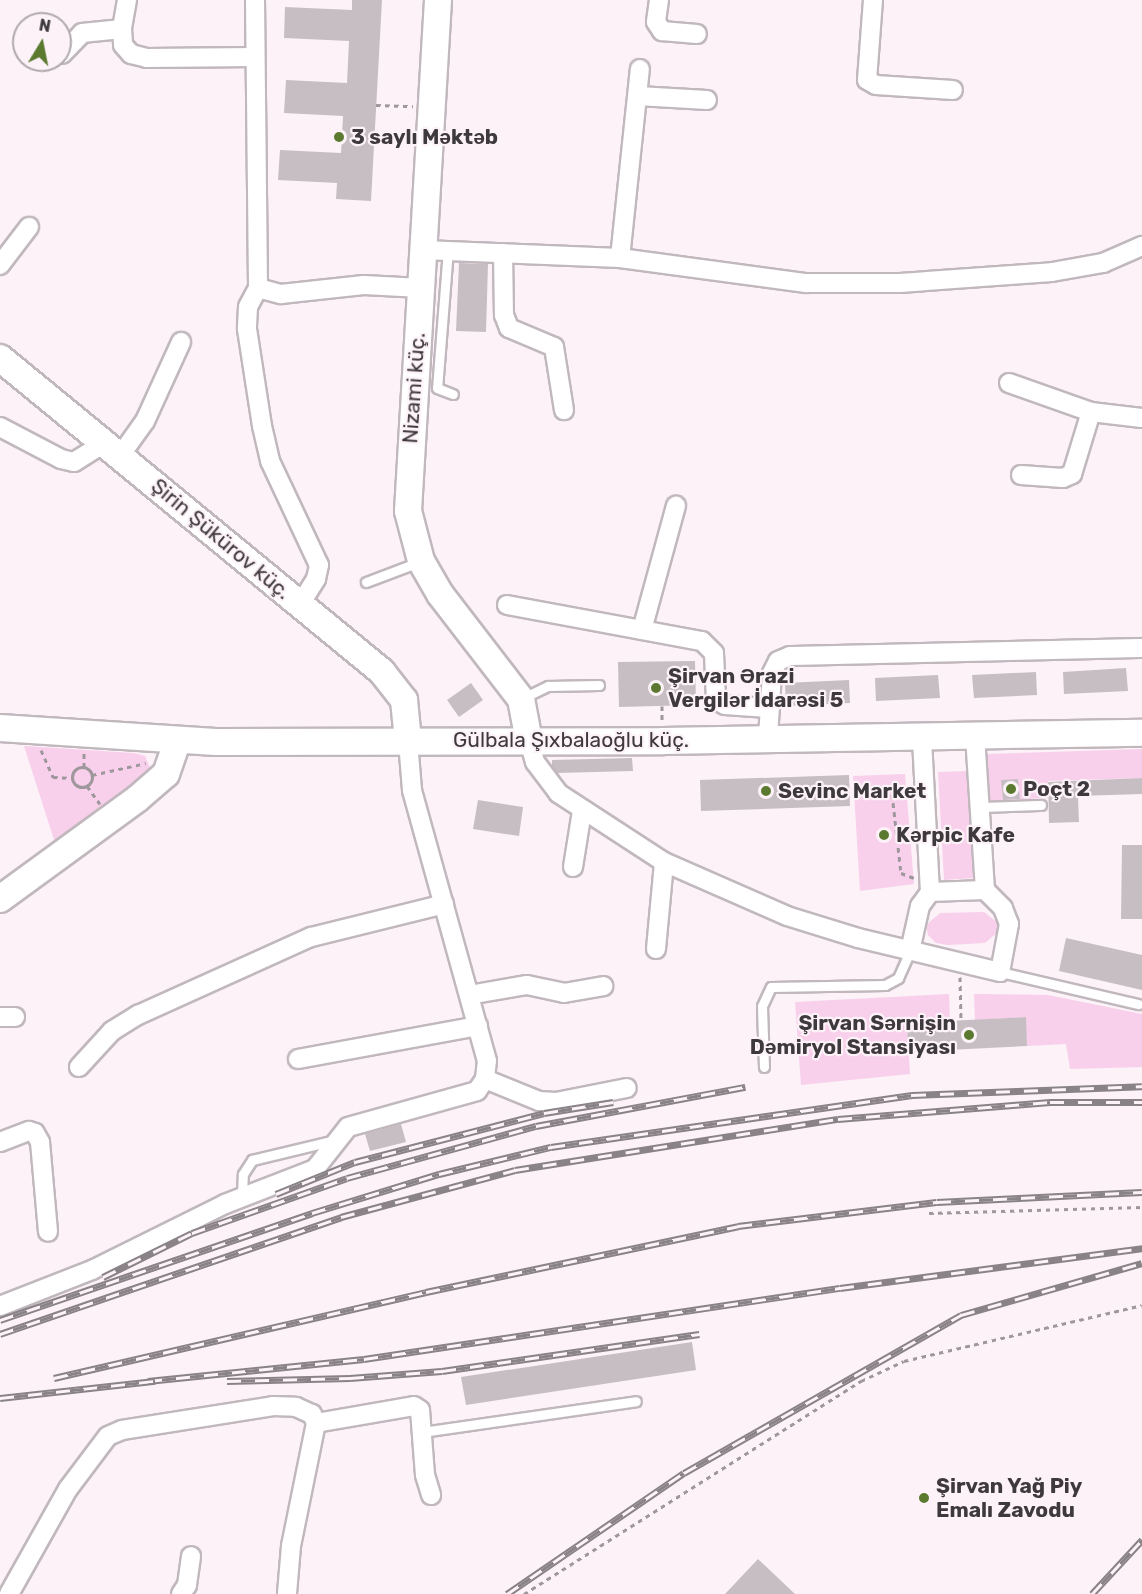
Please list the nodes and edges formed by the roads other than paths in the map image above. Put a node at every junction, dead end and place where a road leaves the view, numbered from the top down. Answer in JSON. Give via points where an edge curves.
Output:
{"nodes":[{"id":1,"x":127,"y":0,"type":"edge"},
{"id":2,"x":255,"y":0,"type":"edge"},
{"id":3,"x":438,"y":0,"type":"edge"},
{"id":4,"x":658,"y":0,"type":"edge"},
{"id":5,"x":873,"y":0,"type":"edge"},
{"id":6,"x":122,"y":29,"type":"junction"},
{"id":7,"x":697,"y":34,"type":"dead end"},
{"id":8,"x":72,"y":44,"type":"edge"},
{"id":9,"x":255,"y":57,"type":"junction"},
{"id":10,"x":640,"y":69,"type":"dead end"},
{"id":11,"x":953,"y":90,"type":"dead end"},
{"id":12,"x":638,"y":96,"type":"junction"},
{"id":13,"x":707,"y":100,"type":"dead end"},
{"id":14,"x":29,"y":227,"type":"dead end"},
{"id":15,"x":448,"y":249,"type":"junction"},
{"id":16,"x":423,"y":250,"type":"junction"},
{"id":17,"x":503,"y":253,"type":"junction"},
{"id":18,"x":1140,"y":253,"type":"edge"},
{"id":19,"x":620,"y":258,"type":"junction"},
{"id":20,"x":0,"y":265,"type":"edge"},
{"id":21,"x":258,"y":288,"type":"junction"},
{"id":22,"x":421,"y":288,"type":"junction"},
{"id":23,"x":182,"y":342,"type":"dead end"},
{"id":24,"x":0,"y":358,"type":"edge"},
{"id":25,"x":1009,"y":383,"type":"dead end"},
{"id":26,"x":453,"y":394,"type":"dead end"},
{"id":27,"x":564,"y":410,"type":"dead end"},
{"id":28,"x":1091,"y":412,"type":"junction"},
{"id":29,"x":1142,"y":418,"type":"edge"},
{"id":30,"x":0,"y":427,"type":"edge"},
{"id":31,"x":112,"y":450,"type":"junction"},
{"id":32,"x":1021,"y":475,"type":"dead end"},
{"id":33,"x":676,"y":506,"type":"dead end"},
{"id":34,"x":421,"y":561,"type":"junction"},
{"id":35,"x":366,"y":582,"type":"dead end"},
{"id":36,"x":300,"y":605,"type":"junction"},
{"id":37,"x":507,"y":605,"type":"dead end"},
{"id":38,"x":642,"y":630,"type":"junction"},
{"id":39,"x":1142,"y":648,"type":"edge"},
{"id":40,"x":599,"y":685,"type":"dead end"},
{"id":41,"x":521,"y":699,"type":"junction"},
{"id":42,"x":768,"y":708,"type":"junction"},
{"id":43,"x":0,"y":728,"type":"edge"},
{"id":44,"x":1142,"y":733,"type":"edge"},
{"id":45,"x":975,"y":736,"type":"junction"},
{"id":46,"x":922,"y":737,"type":"junction"},
{"id":47,"x":768,"y":738,"type":"junction"},
{"id":48,"x":178,"y":740,"type":"junction"},
{"id":49,"x":408,"y":741,"type":"junction"},
{"id":50,"x":529,"y":741,"type":"junction"},
{"id":51,"x":1041,"y":805,"type":"dead end"},
{"id":52,"x":980,"y":807,"type":"junction"},
{"id":53,"x":582,"y":811,"type":"junction"},
{"id":54,"x":664,"y":862,"type":"junction"},
{"id":55,"x":573,"y":867,"type":"dead end"},
{"id":56,"x":930,"y":885,"type":"junction"},
{"id":57,"x":985,"y":890,"type":"junction"},
{"id":58,"x":0,"y":899,"type":"edge"},
{"id":59,"x":444,"y":904,"type":"junction"},
{"id":60,"x":656,"y":949,"type":"dead end"},
{"id":61,"x":910,"y":951,"type":"junction"},
{"id":62,"x":1000,"y":972,"type":"junction"},
{"id":63,"x":603,"y":986,"type":"dead end"},
{"id":64,"x":470,"y":995,"type":"junction"},
{"id":65,"x":1138,"y":1004,"type":"dead end"},
{"id":66,"x":478,"y":1026,"type":"junction"},
{"id":67,"x":298,"y":1059,"type":"dead end"},
{"id":68,"x":79,"y":1067,"type":"dead end"},
{"id":69,"x":764,"y":1067,"type":"dead end"},
{"id":70,"x":485,"y":1079,"type":"junction"},
{"id":71,"x":627,"y":1088,"type":"dead end"},
{"id":72,"x":335,"y":1140,"type":"junction"},
{"id":73,"x":0,"y":1142,"type":"edge"},
{"id":74,"x":242,"y":1197,"type":"junction"},
{"id":75,"x":48,"y":1232,"type":"dead end"},
{"id":76,"x":0,"y":1306,"type":"edge"},
{"id":77,"x":636,"y":1401,"type":"dead end"},
{"id":78,"x":316,"y":1423,"type":"junction"},
{"id":79,"x":422,"y":1432,"type":"junction"},
{"id":80,"x":431,"y":1495,"type":"dead end"},
{"id":81,"x":191,"y":1556,"type":"dead end"},
{"id":82,"x":9,"y":1594,"type":"edge"},
{"id":83,"x":181,"y":1594,"type":"edge"},
{"id":84,"x":286,"y":1594,"type":"edge"}],
"edges":[{"from":1,"to":6,"type":"street"},
{"from":2,"to":9,"type":"street"},
{"from":3,"to":16,"type":"main road","name":"Nizami küç."},
{"from":4,"to":7,"type":"street","via":[[656,22],[662,31]]},
{"from":5,"to":11,"type":"street","via":[[867,80],[876,85]]},
{"from":6,"to":8,"type":"street","via":[[94,29],[82,33]]},
{"from":6,"to":9,"type":"street","via":[[123,45],[131,54],[147,58]]},
{"from":9,"to":21,"type":"street"},
{"from":10,"to":12,"type":"street"},
{"from":12,"to":13,"type":"street"},
{"from":12,"to":19,"type":"street"},
{"from":14,"to":20,"type":"street"},
{"from":15,"to":16,"type":"street"},
{"from":15,"to":17,"type":"street"},
{"from":15,"to":26,"type":"lane","via":[[437,388]]},
{"from":16,"to":22,"type":"main road","name":"Nizami küç."},
{"from":17,"to":19,"type":"street"},
{"from":17,"to":27,"type":"street","via":[[504,315],[508,328],[554,347]]},
{"from":18,"to":19,"type":"street","via":[[1052,272],[900,284],[806,282]]},
{"from":21,"to":22,"type":"street","via":[[281,294],[364,285]]},
{"from":21,"to":36,"type":"street","via":[[248,307],[247,329],[262,426],[270,461],[319,565],[316,579]]},
{"from":22,"to":34,"type":"main road","name":"Nizami küç.","via":[[408,492],[412,536]]},
{"from":23,"to":31,"type":"street","via":[[146,421]]},
{"from":24,"to":31,"type":"main road","name":"Şirin Şükürov küç."},
{"from":25,"to":28,"type":"street"},
{"from":28,"to":29,"type":"street"},
{"from":28,"to":32,"type":"street","via":[[1072,474],[1063,478]]},
{"from":30,"to":31,"type":"street","via":[[74,462]]},
{"from":31,"to":36,"type":"main road","name":"Şirin Şükürov küç."},
{"from":33,"to":38,"type":"street"},
{"from":34,"to":35,"type":"lane"},
{"from":34,"to":41,"type":"main road","name":"Nizami küç.","via":[[440,594]]},
{"from":36,"to":49,"type":"main road","name":"Şirin Şükürov küç.","via":[[395,686],[404,700]]},
{"from":37,"to":38,"type":"street"},
{"from":38,"to":42,"type":"street","via":[[702,641],[714,653],[716,700],[725,705]]},
{"from":39,"to":42,"type":"street","via":[[790,656],[778,661],[772,673]]},
{"from":40,"to":41,"type":"lane","via":[[548,686]]},
{"from":41,"to":50,"type":"main road","name":"Nizami küç."},
{"from":42,"to":47,"type":"street"},
{"from":43,"to":48,"type":"main road","name":"Gülbala Şıxbalaoğlu küç."},
{"from":44,"to":45,"type":"main road","name":"Gülbala Şıxbalaoğlu küç."},
{"from":45,"to":46,"type":"main road","name":"Gülbala Şıxbalaoğlu küç."},
{"from":45,"to":52,"type":"street"},
{"from":46,"to":47,"type":"main road","name":"Gülbala Şıxbalaoğlu küç."},
{"from":46,"to":56,"type":"street"},
{"from":47,"to":50,"type":"main road","name":"Gülbala Şıxbalaoğlu küç."},
{"from":48,"to":49,"type":"main road","name":"Gülbala Şıxbalaoğlu küç."},
{"from":48,"to":58,"type":"main road","via":[[172,764],[159,781]]},
{"from":49,"to":50,"type":"main road","name":"Gülbala Şıxbalaoğlu küç."},
{"from":49,"to":59,"type":"street","via":[[412,790]]},
{"from":50,"to":53,"type":"street","via":[[544,777]]},
{"from":51,"to":52,"type":"lane"},
{"from":52,"to":57,"type":"street"},
{"from":53,"to":54,"type":"street"},
{"from":53,"to":55,"type":"street"},
{"from":54,"to":60,"type":"street"},
{"from":54,"to":61,"type":"street","via":[[788,916]]},
{"from":56,"to":57,"type":"street"},
{"from":56,"to":61,"type":"street","via":[[920,906]]},
{"from":57,"to":62,"type":"street","via":[[1003,908],[1009,924]]},
{"from":59,"to":64,"type":"street"},
{"from":59,"to":68,"type":"street","via":[[311,937],[138,1015],[112,1032]]},
{"from":61,"to":62,"type":"street"},
{"from":61,"to":69,"type":"lane","via":[[897,978],[885,985],[771,987],[762,1006]]},
{"from":62,"to":65,"type":"lane"},
{"from":63,"to":64,"type":"street","via":[[564,993],[527,985]]},
{"from":64,"to":66,"type":"street"},
{"from":66,"to":67,"type":"street"},
{"from":66,"to":70,"type":"street","via":[[487,1062]]},
{"from":70,"to":71,"type":"street","via":[[539,1101],[556,1102]]},
{"from":70,"to":72,"type":"street","via":[[477,1091],[348,1127]]},
{"from":72,"to":74,"type":"street","via":[[323,1164],[315,1169]]},
{"from":72,"to":74,"type":"lane","via":[[252,1160],[243,1174]]},
{"from":73,"to":75,"type":"street","via":[[29,1131],[40,1142]]},
{"from":74,"to":76,"type":"street","via":[[92,1270]]},
{"from":77,"to":79,"type":"lane"},
{"from":78,"to":79,"type":"street","via":[[414,1406],[420,1410]]},
{"from":78,"to":82,"type":"street","via":[[312,1414],[296,1407],[273,1406],[122,1430],[108,1436],[68,1489]]},
{"from":78,"to":84,"type":"street"},
{"from":79,"to":80,"type":"street","via":[[425,1475]]},
{"from":81,"to":83,"type":"street","via":[[187,1585]]}]}
